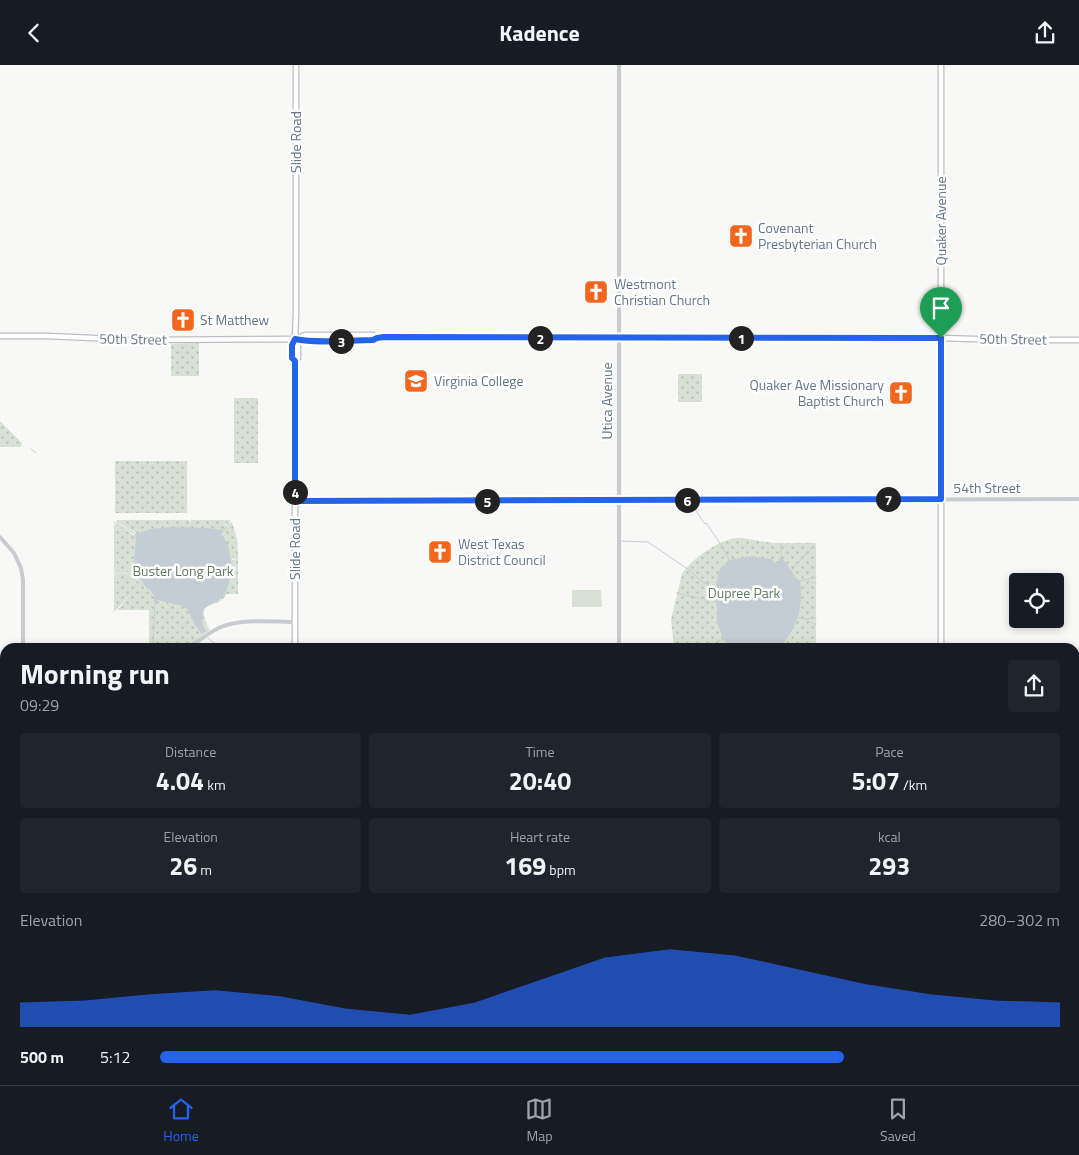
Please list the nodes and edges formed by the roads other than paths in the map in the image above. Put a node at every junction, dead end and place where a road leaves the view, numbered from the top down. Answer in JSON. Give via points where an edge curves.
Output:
{"nodes":[{"id":1,"x":296,"y":65,"type":"edge"},
{"id":2,"x":619,"y":65,"type":"edge"},
{"id":3,"x":941,"y":65,"type":"edge"},
{"id":4,"x":0,"y":336,"type":"edge"},
{"id":5,"x":618,"y":338,"type":"junction"},
{"id":6,"x":941,"y":338,"type":"junction"},
{"id":7,"x":295,"y":339,"type":"junction"},
{"id":8,"x":1079,"y":340,"type":"edge"},
{"id":9,"x":941,"y":499,"type":"junction"},
{"id":10,"x":1079,"y":499,"type":"edge"},
{"id":11,"x":618,"y":500,"type":"junction"},
{"id":12,"x":295,"y":501,"type":"junction"},
{"id":13,"x":0,"y":537,"type":"edge"},
{"id":14,"x":295,"y":622,"type":"junction"},
{"id":15,"x":23,"y":643,"type":"edge"},
{"id":16,"x":194,"y":643,"type":"edge"},
{"id":17,"x":295,"y":643,"type":"edge"},
{"id":18,"x":618,"y":643,"type":"edge"},
{"id":19,"x":941,"y":643,"type":"edge"}],
"edges":[{"from":1,"to":7,"type":"main road","name":"Slide Road"},
{"from":2,"to":5,"type":"street","name":"Utica Avenue"},
{"from":3,"to":6,"type":"main road","name":"Quaker Avenue"},
{"from":4,"to":7,"type":"main road","name":"50th Street","via":[[138,340]]},
{"from":5,"to":6,"type":"main road","name":"50th Street"},
{"from":5,"to":7,"type":"main road","name":"50th Street","via":[[305,335]]},
{"from":5,"to":11,"type":"street","name":"Utica Avenue"},
{"from":6,"to":8,"type":"main road","name":"50th Street"},
{"from":6,"to":9,"type":"main road","name":"Quaker Avenue"},
{"from":7,"to":12,"type":"main road","name":"Slide Road","via":[[298,345],[295,361]]},
{"from":9,"to":10,"type":"street","name":"54th Street"},
{"from":9,"to":11,"type":"street","name":"54th Street"},
{"from":9,"to":19,"type":"main road","name":"Quaker Avenue"},
{"from":11,"to":12,"type":"street","name":"54th Street"},
{"from":11,"to":18,"type":"street","name":"Utica Avenue"},
{"from":12,"to":14,"type":"main road","name":"Slide Road"},
{"from":13,"to":15,"type":"street","via":[[14,553],[21,568]]},
{"from":14,"to":16,"type":"street","via":[[231,624]]},
{"from":14,"to":17,"type":"main road","name":"Slide Road"}]}
